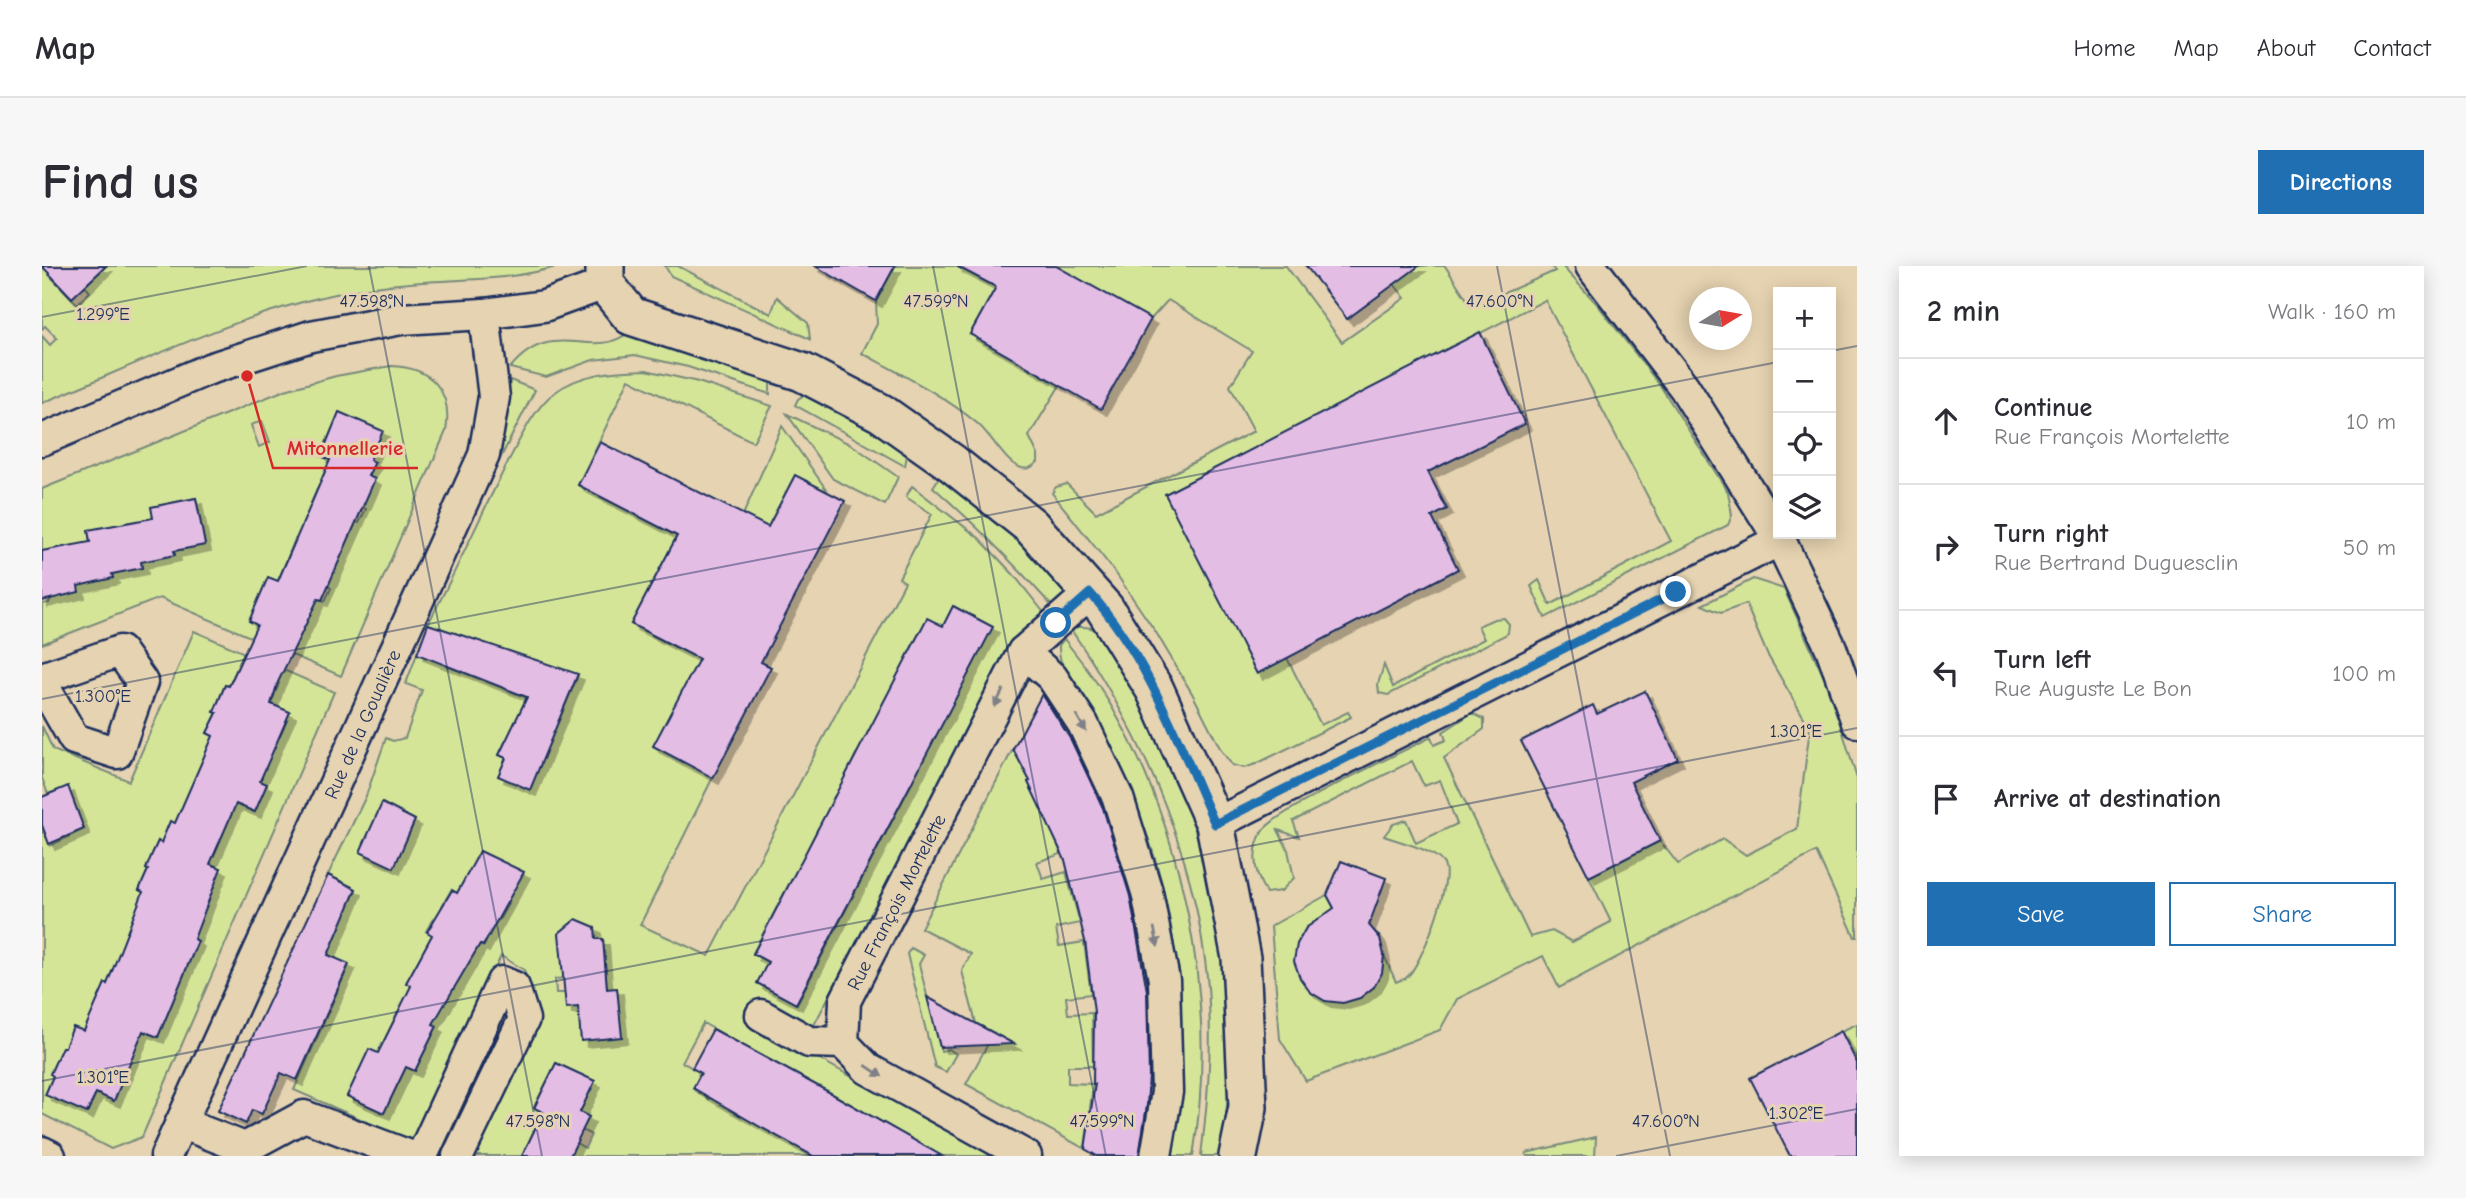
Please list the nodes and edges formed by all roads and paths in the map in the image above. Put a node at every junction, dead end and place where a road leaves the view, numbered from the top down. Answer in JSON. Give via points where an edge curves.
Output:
{"nodes":[{"id":1,"x":1591,"y":266,"type":"edge"},
{"id":2,"x":605,"y":275,"type":"edge"},
{"id":3,"x":484,"y":314,"type":"junction"},
{"id":4,"x":42,"y":440,"type":"edge"},
{"id":5,"x":1780,"y":540,"type":"junction"},
{"id":6,"x":1090,"y":593,"type":"junction"},
{"id":7,"x":1023,"y":652,"type":"junction"},
{"id":8,"x":42,"y":678,"type":"edge"},
{"id":9,"x":42,"y":683,"type":"edge"},
{"id":10,"x":1857,"y":722,"type":"edge"},
{"id":11,"x":1215,"y":824,"type":"junction"},
{"id":12,"x":761,"y":1015,"type":"dead end"},
{"id":13,"x":843,"y":1043,"type":"junction"},
{"id":14,"x":181,"y":1123,"type":"junction"},
{"id":15,"x":366,"y":1147,"type":"edge"},
{"id":16,"x":42,"y":1152,"type":"edge"},
{"id":17,"x":50,"y":1156,"type":"edge"},
{"id":18,"x":166,"y":1156,"type":"edge"},
{"id":19,"x":410,"y":1156,"type":"edge"},
{"id":20,"x":422,"y":1156,"type":"edge"},
{"id":21,"x":458,"y":1156,"type":"edge"},
{"id":22,"x":1026,"y":1156,"type":"edge"},
{"id":23,"x":1156,"y":1156,"type":"edge"},
{"id":24,"x":1238,"y":1156,"type":"edge"}],
"edges":[{"from":1,"to":5,"type":"street","via":[[1684,387]]},
{"from":2,"to":3,"type":"street","via":[[544,306]]},
{"from":2,"to":6,"type":"street","via":[[631,316],[802,372],[881,413],[1031,526]]},
{"from":3,"to":4,"type":"street","via":[[401,319],[311,336],[209,369]]},
{"from":3,"to":14,"type":"street","name":"Rue de la Goualière","via":[[494,397],[484,455]]},
{"from":5,"to":10,"type":"street","via":[[1831,648]]},
{"from":5,"to":11,"type":"street"},
{"from":6,"to":7,"type":"street","name":"Rue François Mortelette"},
{"from":6,"to":11,"type":"street","via":[[1105,609],[1155,690]]},
{"from":7,"to":13,"type":"street","name":"Rue François Mortelette","one_way":true,"via":[[845,1002]]},
{"from":7,"to":23,"type":"street","one_way":true,"via":[[1052,677],[1083,724],[1118,798],[1147,892],[1164,980],[1167,1092]]},
{"from":8,"to":9,"type":"street","via":[[120,651],[142,682],[117,753],[74,739]]},
{"from":11,"to":24,"type":"street","via":[[1241,958],[1248,1107]]},
{"from":12,"to":13,"type":"street","via":[[809,1042]]},
{"from":13,"to":22,"type":"street","one_way":true,"via":[[868,1069]]},
{"from":14,"to":15,"type":"street","via":[[245,1148],[304,1116]]},
{"from":14,"to":18,"type":"street","name":"Rue de la Goualière"},
{"from":15,"to":19,"type":"street"},
{"from":16,"to":17,"type":"street"},
{"from":20,"to":21,"type":"street","via":[[502,982],[514,986],[524,1019]]}]}
